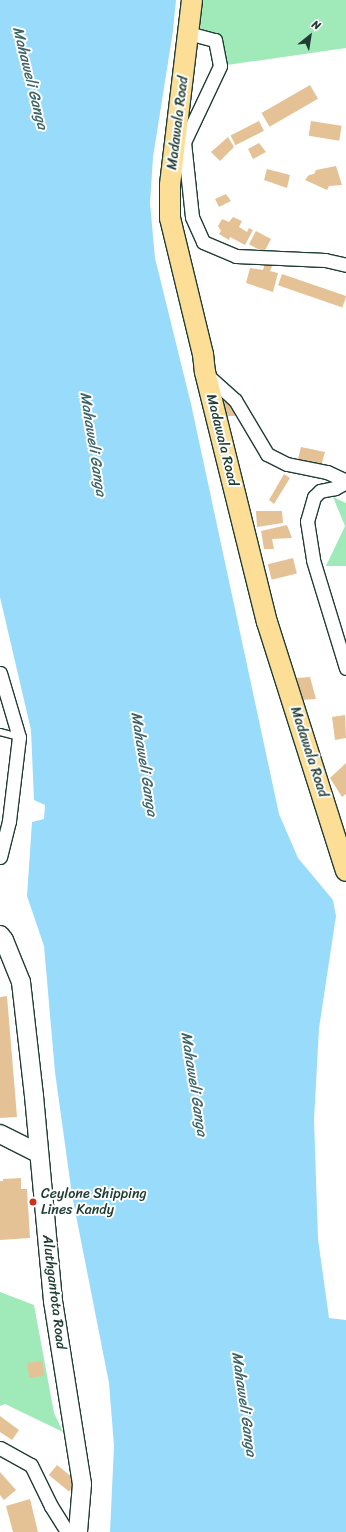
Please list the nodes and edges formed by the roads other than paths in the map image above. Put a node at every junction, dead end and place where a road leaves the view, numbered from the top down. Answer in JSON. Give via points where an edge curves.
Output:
{"nodes":[{"id":1,"x":192,"y":0,"type":"edge"},
{"id":2,"x":188,"y":33,"type":"junction"},
{"id":3,"x":346,"y":265,"type":"edge"},
{"id":4,"x":205,"y":372,"type":"junction"},
{"id":5,"x":346,"y":481,"type":"edge"},
{"id":6,"x":346,"y":668,"type":"edge"},
{"id":7,"x":0,"y":673,"type":"edge"},
{"id":8,"x":0,"y":732,"type":"edge"},
{"id":9,"x":19,"y":738,"type":"junction"},
{"id":10,"x":342,"y":843,"type":"edge"},
{"id":11,"x":0,"y":857,"type":"edge"},
{"id":12,"x":346,"y":871,"type":"edge"},
{"id":13,"x":0,"y":935,"type":"edge"},
{"id":14,"x":0,"y":1134,"type":"edge"},
{"id":15,"x":38,"y":1153,"type":"junction"},
{"id":16,"x":0,"y":1448,"type":"edge"},
{"id":17,"x":67,"y":1532,"type":"edge"},
{"id":18,"x":78,"y":1532,"type":"edge"}],
"edges":[{"from":1,"to":2,"type":"main road","name":"Madawala Road"},
{"from":2,"to":3,"type":"street","via":[[215,40],[220,66],[184,142],[192,217],[203,242],[236,256],[325,260]]},
{"from":2,"to":4,"type":"main road","name":"Madawala Road","via":[[170,185],[170,218],[203,354]]},
{"from":4,"to":5,"type":"street","via":[[235,400],[267,454],[287,464],[327,472]]},
{"from":4,"to":10,"type":"main road","name":"Madawala Road","via":[[267,622]]},
{"from":5,"to":6,"type":"street","via":[[335,488],[320,491],[314,497],[307,521],[313,560]]},
{"from":7,"to":9,"type":"street"},
{"from":8,"to":9,"type":"lane"},
{"from":9,"to":11,"type":"street","via":[[10,821]]},
{"from":10,"to":12,"type":"main road","name":"Madawala Road"},
{"from":13,"to":15,"type":"street","name":"Aluthgantota Road","via":[[21,982]]},
{"from":14,"to":15,"type":"street"},
{"from":15,"to":18,"type":"street","name":"Aluthgantota Road","via":[[53,1301],[82,1484]]},
{"from":16,"to":17,"type":"street","via":[[31,1465]]}]}
